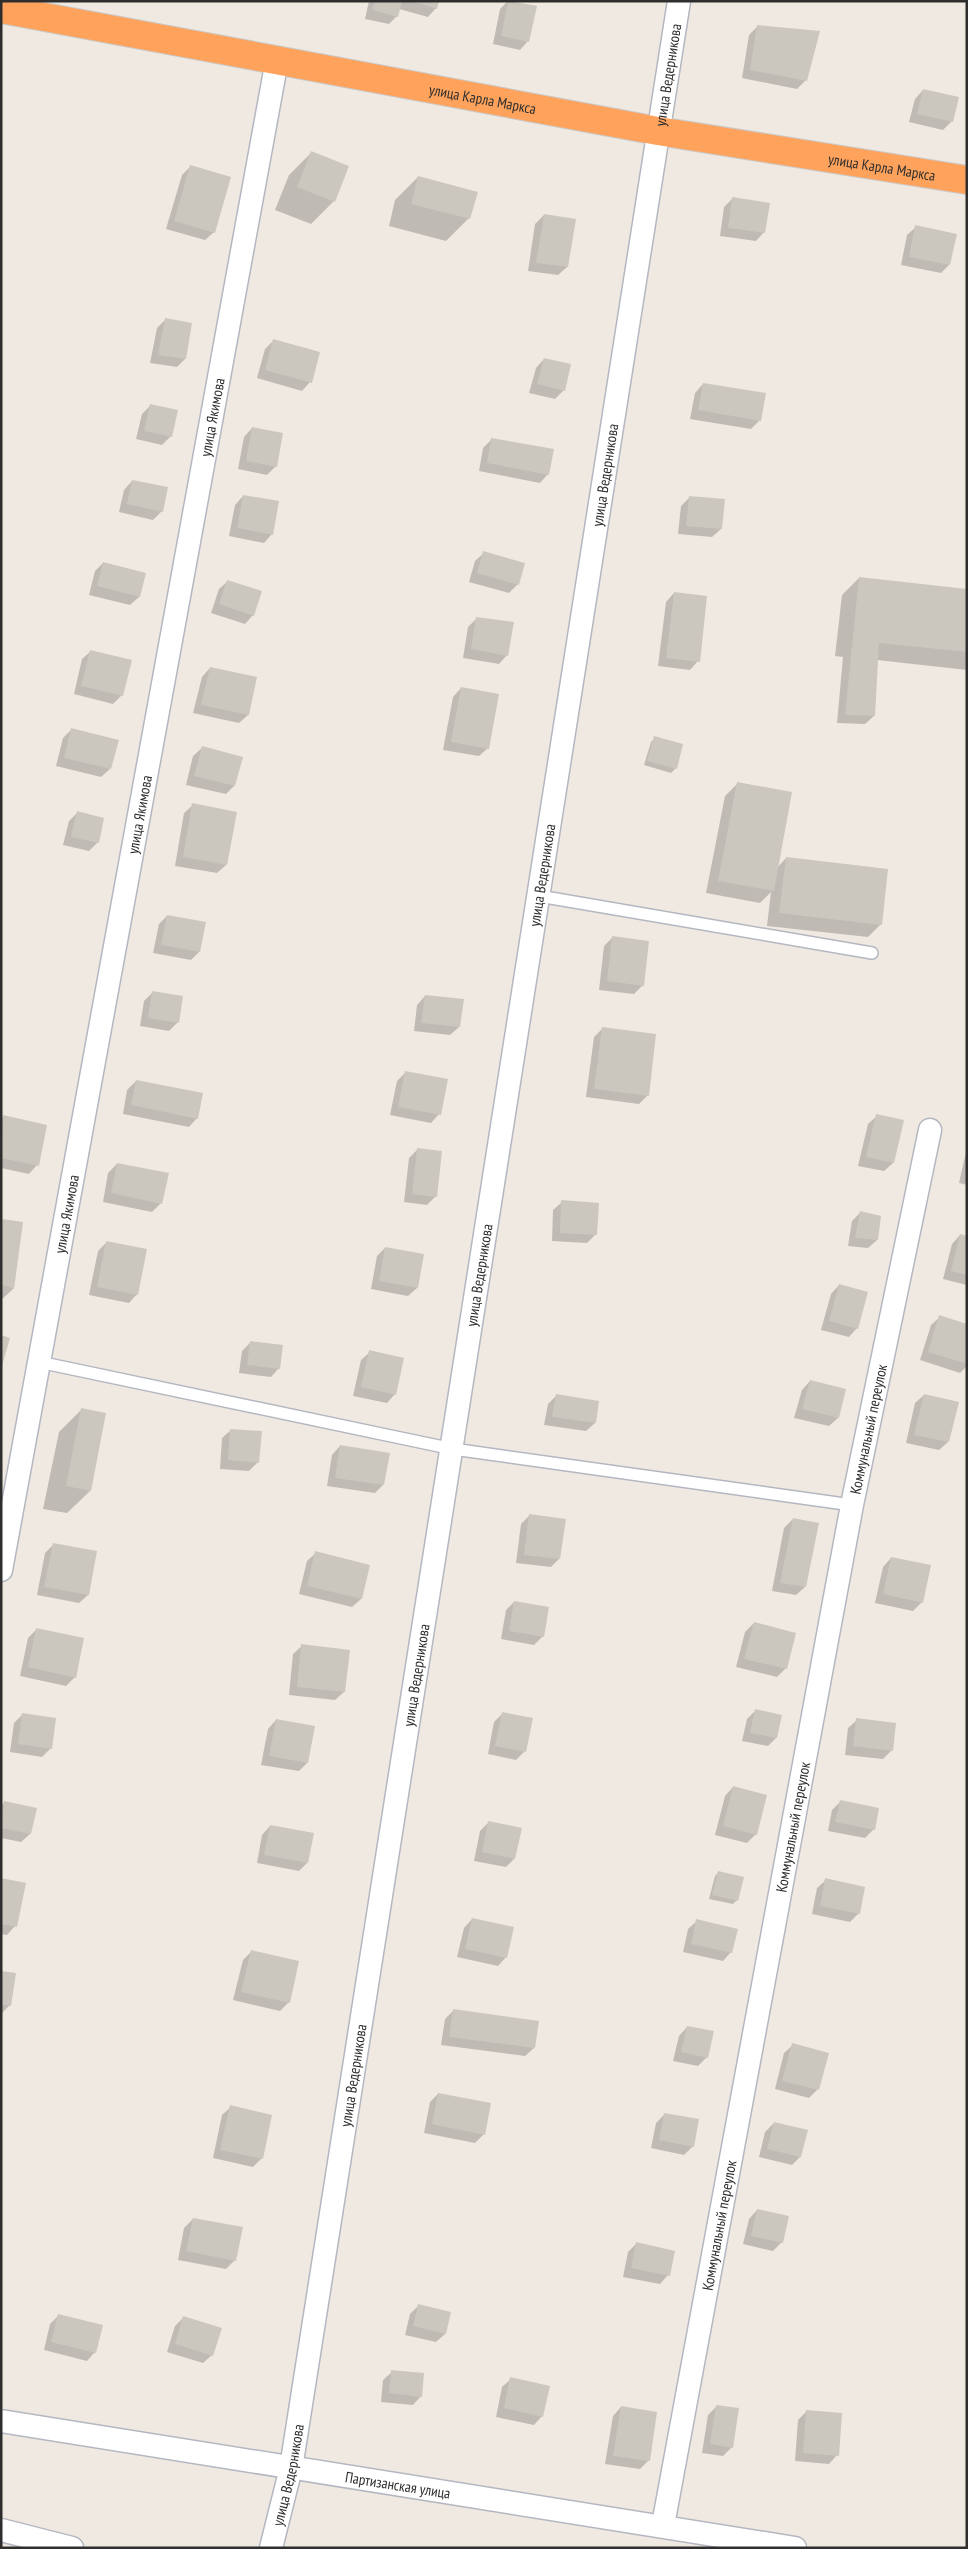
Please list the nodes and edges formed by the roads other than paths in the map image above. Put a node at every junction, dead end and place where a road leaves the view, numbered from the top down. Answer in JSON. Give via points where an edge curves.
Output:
{"nodes":[{"id":1,"x":680,"y":1,"type":"edge"},
{"id":2,"x":1,"y":9,"type":"edge"},
{"id":3,"x":276,"y":60,"type":"junction"},
{"id":4,"x":658,"y":131,"type":"junction"},
{"id":5,"x":967,"y":180,"type":"edge"},
{"id":6,"x":539,"y":896,"type":"junction"},
{"id":7,"x":872,"y":953,"type":"dead end"},
{"id":8,"x":930,"y":1130,"type":"dead end"},
{"id":9,"x":39,"y":1362,"type":"junction"},
{"id":10,"x":453,"y":1449,"type":"junction"},
{"id":11,"x":852,"y":1505,"type":"junction"},
{"id":12,"x":1,"y":1570,"type":"edge"},
{"id":13,"x":1,"y":2421,"type":"edge"},
{"id":14,"x":291,"y":2468,"type":"junction"},
{"id":15,"x":662,"y":2525,"type":"junction"},
{"id":16,"x":1,"y":2530,"type":"edge"},
{"id":17,"x":72,"y":2548,"type":"edge"},
{"id":18,"x":271,"y":2548,"type":"edge"},
{"id":19,"x":795,"y":2548,"type":"edge"}],
"edges":[{"from":1,"to":4,"type":"street","name":"улица Ведерникова"},
{"from":2,"to":3,"type":"highway","name":"улица Карла Маркса"},
{"from":3,"to":4,"type":"highway","name":"улица Карла Маркса"},
{"from":3,"to":9,"type":"street","name":"улица Якимова"},
{"from":4,"to":5,"type":"highway","name":"улица Карла Маркса"},
{"from":4,"to":6,"type":"street","name":"улица Ведерникова"},
{"from":6,"to":7,"type":"lane"},
{"from":6,"to":10,"type":"street","name":"улица Ведерникова"},
{"from":8,"to":11,"type":"street","name":"Коммунальный переулок"},
{"from":9,"to":10,"type":"lane"},
{"from":9,"to":12,"type":"street","name":"улица Якимова"},
{"from":10,"to":11,"type":"lane"},
{"from":10,"to":14,"type":"street","name":"улица Ведерникова"},
{"from":11,"to":15,"type":"street","name":"Коммунальный переулок"},
{"from":13,"to":14,"type":"street","name":"Партизанская улица"},
{"from":14,"to":15,"type":"street","name":"Партизанская улица"},
{"from":14,"to":18,"type":"street","name":"улица Ведерникова"},
{"from":15,"to":19,"type":"street","name":"Партизанская улица"},
{"from":16,"to":17,"type":"street"}]}
